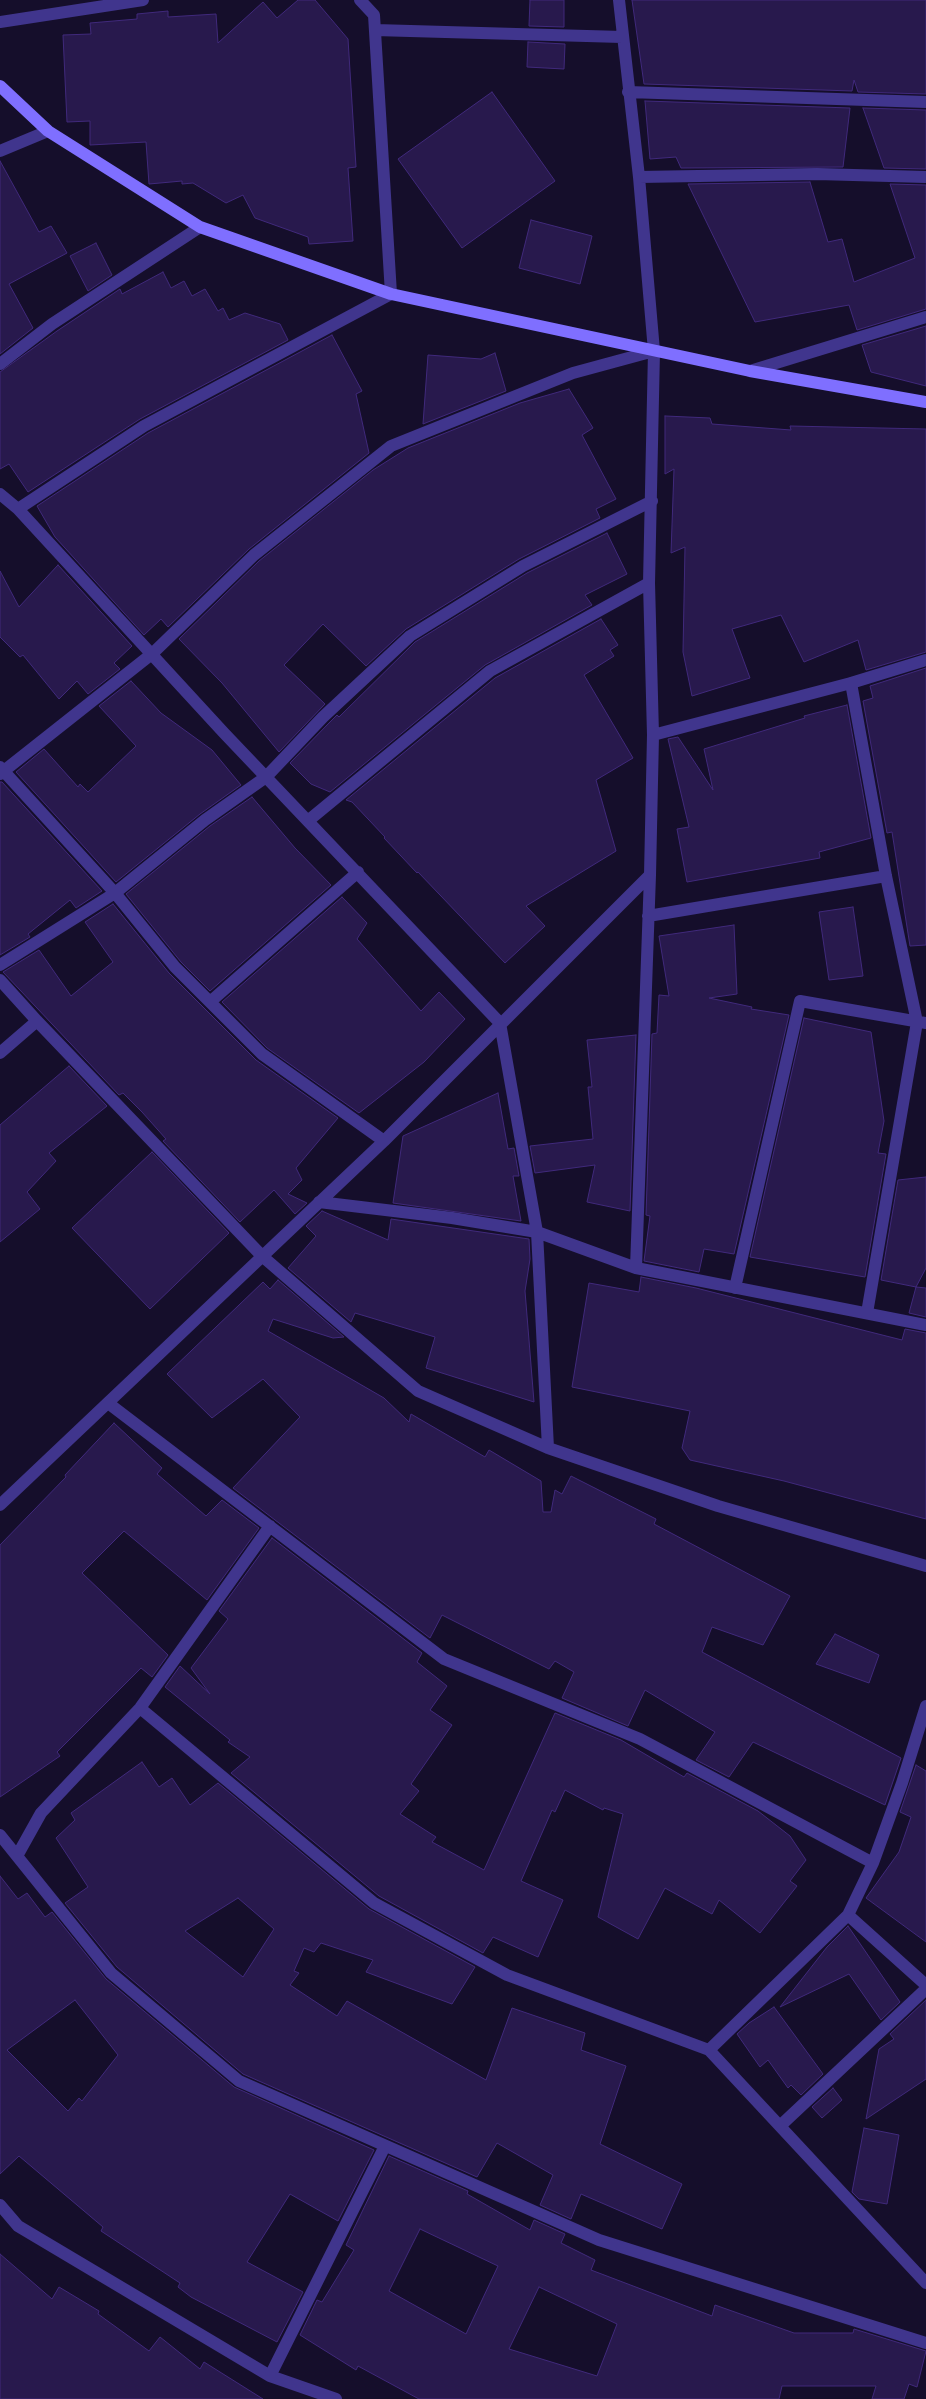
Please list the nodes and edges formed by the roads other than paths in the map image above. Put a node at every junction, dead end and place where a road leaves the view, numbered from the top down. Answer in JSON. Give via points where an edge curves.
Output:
{"nodes":[{"id":1,"x":143,"y":0,"type":"edge"},
{"id":2,"x":360,"y":0,"type":"edge"},
{"id":3,"x":618,"y":0,"type":"edge"},
{"id":4,"x":0,"y":22,"type":"edge"},
{"id":5,"x":375,"y":30,"type":"junction"},
{"id":6,"x":622,"y":36,"type":"junction"},
{"id":7,"x":0,"y":86,"type":"edge"},
{"id":8,"x":628,"y":92,"type":"junction"},
{"id":9,"x":926,"y":102,"type":"edge"},
{"id":10,"x":48,"y":131,"type":"junction"},
{"id":11,"x":0,"y":151,"type":"edge"},
{"id":12,"x":926,"y":177,"type":"edge"},
{"id":13,"x":639,"y":178,"type":"junction"},
{"id":14,"x":200,"y":227,"type":"junction"},
{"id":15,"x":391,"y":294,"type":"junction"},
{"id":16,"x":926,"y":317,"type":"edge"},
{"id":17,"x":654,"y":351,"type":"junction"},
{"id":18,"x":0,"y":364,"type":"edge"},
{"id":19,"x":750,"y":371,"type":"junction"},
{"id":20,"x":926,"y":402,"type":"edge"},
{"id":21,"x":0,"y":494,"type":"edge"},
{"id":22,"x":652,"y":501,"type":"junction"},
{"id":23,"x":18,"y":510,"type":"junction"},
{"id":24,"x":649,"y":583,"type":"junction"},
{"id":25,"x":153,"y":654,"type":"junction"},
{"id":26,"x":926,"y":660,"type":"edge"},
{"id":27,"x":851,"y":683,"type":"junction"},
{"id":28,"x":653,"y":735,"type":"junction"},
{"id":29,"x":1,"y":771,"type":"edge"},
{"id":30,"x":266,"y":777,"type":"junction"},
{"id":31,"x":309,"y":820,"type":"junction"},
{"id":32,"x":358,"y":872,"type":"junction"},
{"id":33,"x":650,"y":875,"type":"junction"},
{"id":34,"x":886,"y":876,"type":"junction"},
{"id":35,"x":115,"y":893,"type":"junction"},
{"id":36,"x":648,"y":916,"type":"junction"},
{"id":37,"x":0,"y":965,"type":"edge"},
{"id":38,"x":0,"y":980,"type":"edge"},
{"id":39,"x":210,"y":1002,"type":"junction"},
{"id":40,"x":37,"y":1021,"type":"junction"},
{"id":41,"x":500,"y":1023,"type":"junction"},
{"id":42,"x":921,"y":1023,"type":"edge"},
{"id":43,"x":0,"y":1054,"type":"edge"},
{"id":44,"x":384,"y":1141,"type":"junction"},
{"id":45,"x":319,"y":1202,"type":"junction"},
{"id":46,"x":537,"y":1232,"type":"junction"},
{"id":47,"x":262,"y":1256,"type":"junction"},
{"id":48,"x":636,"y":1268,"type":"junction"},
{"id":49,"x":735,"y":1288,"type":"junction"},
{"id":50,"x":867,"y":1314,"type":"junction"},
{"id":51,"x":926,"y":1325,"type":"edge"},
{"id":52,"x":108,"y":1403,"type":"junction"},
{"id":53,"x":548,"y":1448,"type":"junction"},
{"id":54,"x":0,"y":1505,"type":"edge"},
{"id":55,"x":270,"y":1526,"type":"junction"},
{"id":56,"x":926,"y":1566,"type":"edge"},
{"id":57,"x":926,"y":1706,"type":"edge"},
{"id":58,"x":140,"y":1708,"type":"junction"},
{"id":59,"x":0,"y":1835,"type":"edge"},
{"id":60,"x":17,"y":1856,"type":"junction"},
{"id":61,"x":873,"y":1863,"type":"junction"},
{"id":62,"x":848,"y":1915,"type":"junction"},
{"id":63,"x":926,"y":1985,"type":"edge"},
{"id":64,"x":926,"y":1990,"type":"edge"},
{"id":65,"x":709,"y":2050,"type":"junction"},
{"id":66,"x":780,"y":2126,"type":"junction"},
{"id":67,"x":386,"y":2146,"type":"junction"},
{"id":68,"x":0,"y":2205,"type":"edge"},
{"id":69,"x":926,"y":2282,"type":"edge"},
{"id":70,"x":926,"y":2343,"type":"edge"},
{"id":71,"x":270,"y":2376,"type":"junction"},
{"id":72,"x":306,"y":2394,"type":"edge"},
{"id":73,"x":336,"y":2399,"type":"edge"}],
"edges":[{"from":1,"to":4,"type":"street"},
{"from":2,"to":5,"type":"street","via":[[374,14]]},
{"from":3,"to":6,"type":"street"},
{"from":5,"to":6,"type":"street"},
{"from":5,"to":15,"type":"street"},
{"from":6,"to":8,"type":"street"},
{"from":7,"to":10,"type":"main road"},
{"from":8,"to":9,"type":"street"},
{"from":8,"to":13,"type":"street"},
{"from":10,"to":11,"type":"street"},
{"from":10,"to":14,"type":"main road"},
{"from":12,"to":13,"type":"street","via":[[817,174]]},
{"from":13,"to":17,"type":"street"},
{"from":14,"to":15,"type":"main road"},
{"from":14,"to":18,"type":"street","via":[[52,324]]},
{"from":15,"to":17,"type":"main road"},
{"from":15,"to":23,"type":"street","via":[[144,426]]},
{"from":16,"to":19,"type":"street"},
{"from":17,"to":19,"type":"main road"},
{"from":17,"to":22,"type":"street"},
{"from":17,"to":25,"type":"street","via":[[573,373],[391,446],[254,555]]},
{"from":19,"to":20,"type":"main road"},
{"from":21,"to":23,"type":"street"},
{"from":22,"to":24,"type":"street"},
{"from":22,"to":30,"type":"street","via":[[523,566],[410,636],[323,717]]},
{"from":23,"to":25,"type":"street"},
{"from":24,"to":28,"type":"street"},
{"from":24,"to":31,"type":"street","via":[[490,671]]},
{"from":25,"to":29,"type":"street"},
{"from":25,"to":30,"type":"street"},
{"from":26,"to":27,"type":"street"},
{"from":27,"to":28,"type":"street"},
{"from":27,"to":34,"type":"street"},
{"from":28,"to":33,"type":"street"},
{"from":29,"to":35,"type":"street"},
{"from":30,"to":31,"type":"street"},
{"from":30,"to":35,"type":"street","via":[[205,820]]},
{"from":31,"to":32,"type":"street"},
{"from":32,"to":39,"type":"street"},
{"from":32,"to":41,"type":"street"},
{"from":33,"to":36,"type":"street"},
{"from":33,"to":41,"type":"street"},
{"from":34,"to":36,"type":"street"},
{"from":34,"to":42,"type":"street"},
{"from":35,"to":37,"type":"street"},
{"from":35,"to":39,"type":"street","via":[[175,967]]},
{"from":36,"to":48,"type":"street"},
{"from":38,"to":40,"type":"street"},
{"from":39,"to":44,"type":"street","via":[[262,1054]]},
{"from":40,"to":43,"type":"street"},
{"from":40,"to":47,"type":"street"},
{"from":41,"to":44,"type":"street"},
{"from":41,"to":46,"type":"street"},
{"from":42,"to":49,"type":"street","via":[[800,1001]]},
{"from":42,"to":50,"type":"street"},
{"from":44,"to":45,"type":"street"},
{"from":45,"to":46,"type":"street"},
{"from":45,"to":47,"type":"street"},
{"from":46,"to":48,"type":"street"},
{"from":46,"to":53,"type":"street"},
{"from":47,"to":52,"type":"street"},
{"from":47,"to":53,"type":"street","via":[[418,1391]]},
{"from":48,"to":49,"type":"street"},
{"from":49,"to":50,"type":"street"},
{"from":50,"to":51,"type":"street"},
{"from":52,"to":54,"type":"street"},
{"from":52,"to":55,"type":"street"},
{"from":53,"to":56,"type":"street","via":[[718,1506]]},
{"from":55,"to":58,"type":"street"},
{"from":55,"to":61,"type":"street","via":[[444,1659],[640,1740]]},
{"from":57,"to":61,"type":"street"},
{"from":58,"to":60,"type":"street","via":[[41,1813]]},
{"from":58,"to":65,"type":"street","via":[[374,1903],[506,1974]]},
{"from":59,"to":60,"type":"street"},
{"from":60,"to":67,"type":"street","via":[[111,1973],[239,2081]]},
{"from":61,"to":62,"type":"street"},
{"from":62,"to":63,"type":"street"},
{"from":62,"to":65,"type":"street"},
{"from":64,"to":66,"type":"street"},
{"from":65,"to":66,"type":"street"},
{"from":66,"to":69,"type":"street"},
{"from":67,"to":70,"type":"street","via":[[599,2240]]},
{"from":67,"to":71,"type":"street"},
{"from":68,"to":71,"type":"street","via":[[18,2226]]},
{"from":71,"to":72,"type":"street"},
{"from":72,"to":73,"type":"street"}]}
